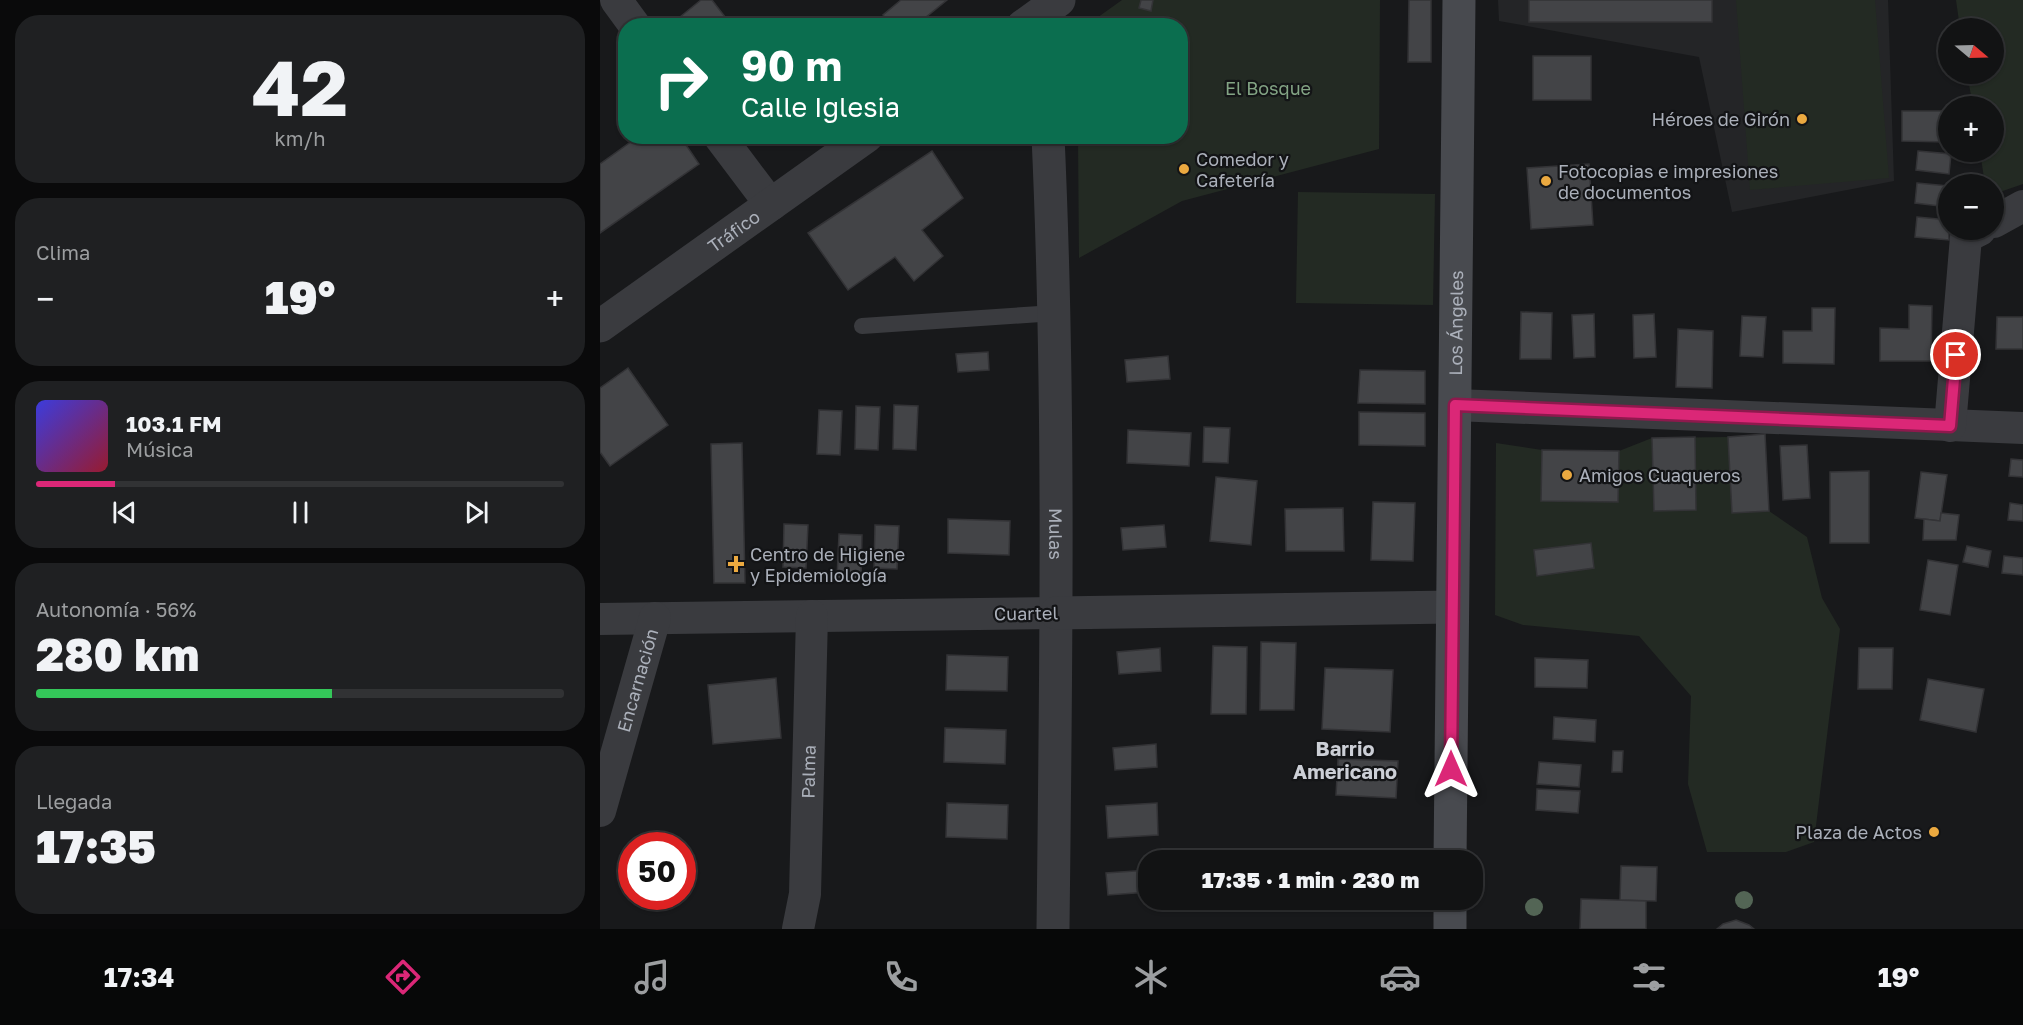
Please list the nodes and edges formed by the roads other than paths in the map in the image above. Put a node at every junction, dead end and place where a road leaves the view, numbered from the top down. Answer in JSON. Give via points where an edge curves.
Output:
{"nodes":[{"id":1,"x":616,"y":0,"type":"edge"},
{"id":2,"x":1459,"y":0,"type":"edge"},
{"id":3,"x":629,"y":18,"type":"edge"},
{"id":4,"x":725,"y":144,"type":"edge"},
{"id":5,"x":856,"y":144,"type":"edge"},
{"id":6,"x":1048,"y":144,"type":"edge"},
{"id":7,"x":771,"y":205,"type":"junction"},
{"id":8,"x":2023,"y":206,"type":"edge"},
{"id":9,"x":2004,"y":216,"type":"edge"},
{"id":10,"x":1966,"y":240,"type":"edge"},
{"id":11,"x":1055,"y":314,"type":"junction"},
{"id":12,"x":600,"y":326,"type":"edge"},
{"id":13,"x":862,"y":326,"type":"dead end"},
{"id":14,"x":1455,"y":405,"type":"junction"},
{"id":15,"x":1950,"y":426,"type":"junction"},
{"id":16,"x":2023,"y":428,"type":"edge"},
{"id":17,"x":1452,"y":607,"type":"junction"},
{"id":18,"x":1056,"y":613,"type":"junction"},
{"id":19,"x":812,"y":616,"type":"junction"},
{"id":20,"x":655,"y":618,"type":"junction"},
{"id":21,"x":600,"y":619,"type":"edge"},
{"id":22,"x":600,"y":811,"type":"edge"},
{"id":23,"x":1450,"y":850,"type":"edge"},
{"id":24,"x":1450,"y":910,"type":"edge"},
{"id":25,"x":798,"y":929,"type":"edge"},
{"id":26,"x":1053,"y":929,"type":"edge"},
{"id":27,"x":1450,"y":929,"type":"edge"}],
"edges":[{"from":1,"to":3,"type":"street"},
{"from":2,"to":14,"type":"main road","name":"Los Ángeles"},
{"from":4,"to":7,"type":"street"},
{"from":5,"to":7,"type":"street","name":"Tráfico"},
{"from":6,"to":11,"type":"street","name":"Mulas"},
{"from":7,"to":12,"type":"street","name":"Tráfico"},
{"from":8,"to":9,"type":"street"},
{"from":10,"to":15,"type":"street"},
{"from":11,"to":13,"type":"lane"},
{"from":11,"to":18,"type":"street","name":"Mulas"},
{"from":14,"to":15,"type":"street"},
{"from":14,"to":17,"type":"main road","name":"Los Ángeles"},
{"from":15,"to":16,"type":"street"},
{"from":17,"to":18,"type":"street","name":"Cuartel"},
{"from":17,"to":23,"type":"main road","name":"Los Ángeles"},
{"from":18,"to":19,"type":"street","name":"Cuartel"},
{"from":18,"to":26,"type":"street","name":"Mulas"},
{"from":19,"to":20,"type":"street","name":"Cuartel"},
{"from":19,"to":25,"type":"street","name":"Palma","via":[[805,894]]},
{"from":20,"to":21,"type":"street","name":"Cuartel"},
{"from":20,"to":22,"type":"street","name":"Encarnación"},
{"from":24,"to":27,"type":"main road"}]}
